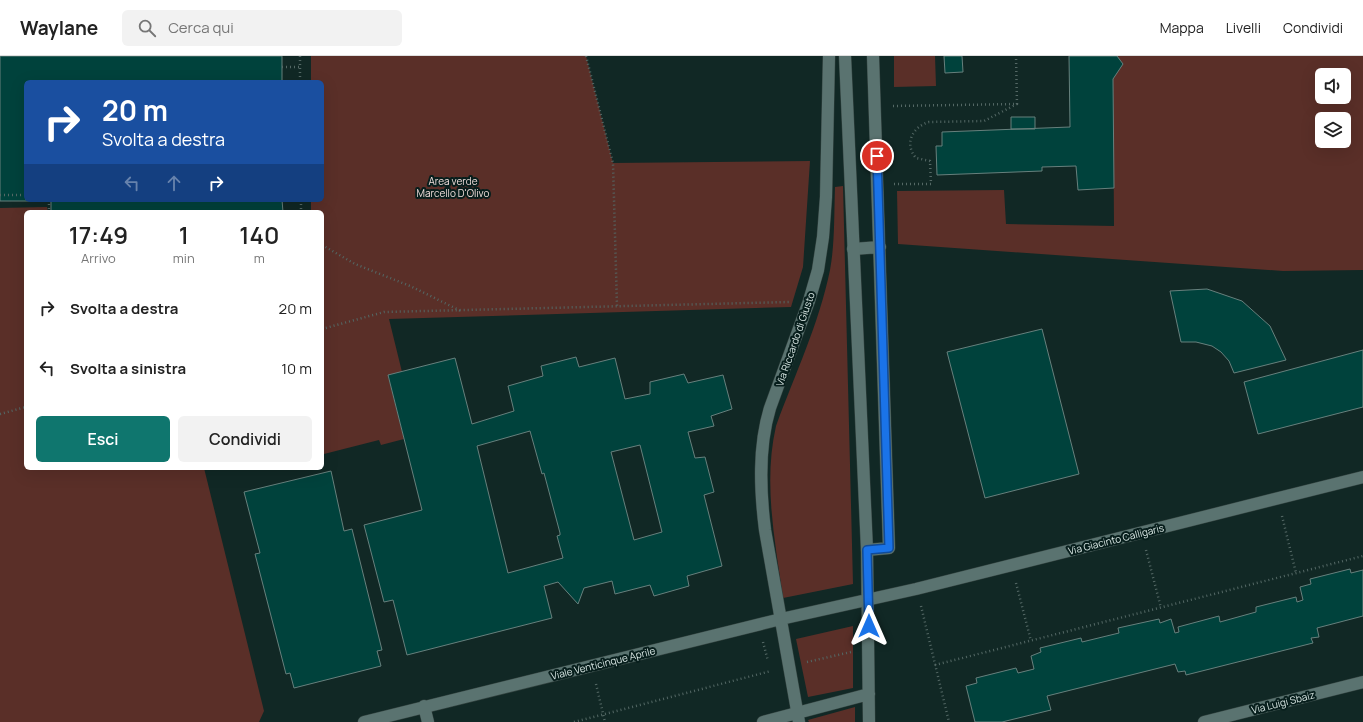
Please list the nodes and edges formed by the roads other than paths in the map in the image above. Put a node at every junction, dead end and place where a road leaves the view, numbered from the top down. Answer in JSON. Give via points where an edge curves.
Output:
{"nodes":[{"id":1,"x":829,"y":56,"type":"edge"},
{"id":2,"x":845,"y":56,"type":"edge"},
{"id":3,"x":873,"y":56,"type":"edge"},
{"id":4,"x":880,"y":247,"type":"junction"},
{"id":5,"x":854,"y":249,"type":"junction"},
{"id":6,"x":1363,"y":477,"type":"edge"},
{"id":7,"x":867,"y":550,"type":"junction"},
{"id":8,"x":869,"y":600,"type":"junction"},
{"id":9,"x":781,"y":619,"type":"junction"},
{"id":10,"x":1363,"y":682,"type":"edge"},
{"id":11,"x":869,"y":694,"type":"junction"},
{"id":12,"x":424,"y":706,"type":"junction"},
{"id":13,"x":798,"y":718,"type":"edge"},
{"id":14,"x":364,"y":722,"type":"edge"},
{"id":15,"x":428,"y":722,"type":"edge"},
{"id":16,"x":763,"y":722,"type":"edge"},
{"id":17,"x":869,"y":722,"type":"edge"},
{"id":18,"x":1204,"y":722,"type":"edge"}],
"edges":[{"from":1,"to":9,"type":"street","name":"Via Riccardo di Giusto","via":[[824,238],[809,301],[770,408],[762,444],[761,501]]},
{"from":2,"to":5,"type":"street"},
{"from":3,"to":4,"type":"street"},
{"from":4,"to":5,"type":"street"},
{"from":4,"to":7,"type":"street","via":[[889,548]]},
{"from":5,"to":7,"type":"street"},
{"from":6,"to":8,"type":"street","name":"Via Giacinto Calligaris"},
{"from":7,"to":8,"type":"street"},
{"from":8,"to":9,"type":"street"},
{"from":8,"to":11,"type":"street"},
{"from":9,"to":12,"type":"street","name":"Viale Venticinque Aprile"},
{"from":9,"to":13,"type":"street","name":"Via Riccardo di Giusto"},
{"from":10,"to":18,"type":"street","name":"Via Luigi Sbaiz"},
{"from":11,"to":13,"type":"street"},
{"from":11,"to":17,"type":"street"},
{"from":12,"to":14,"type":"street","name":"Viale Venticinque Aprile"},
{"from":12,"to":15,"type":"street"},
{"from":13,"to":16,"type":"street"}]}
